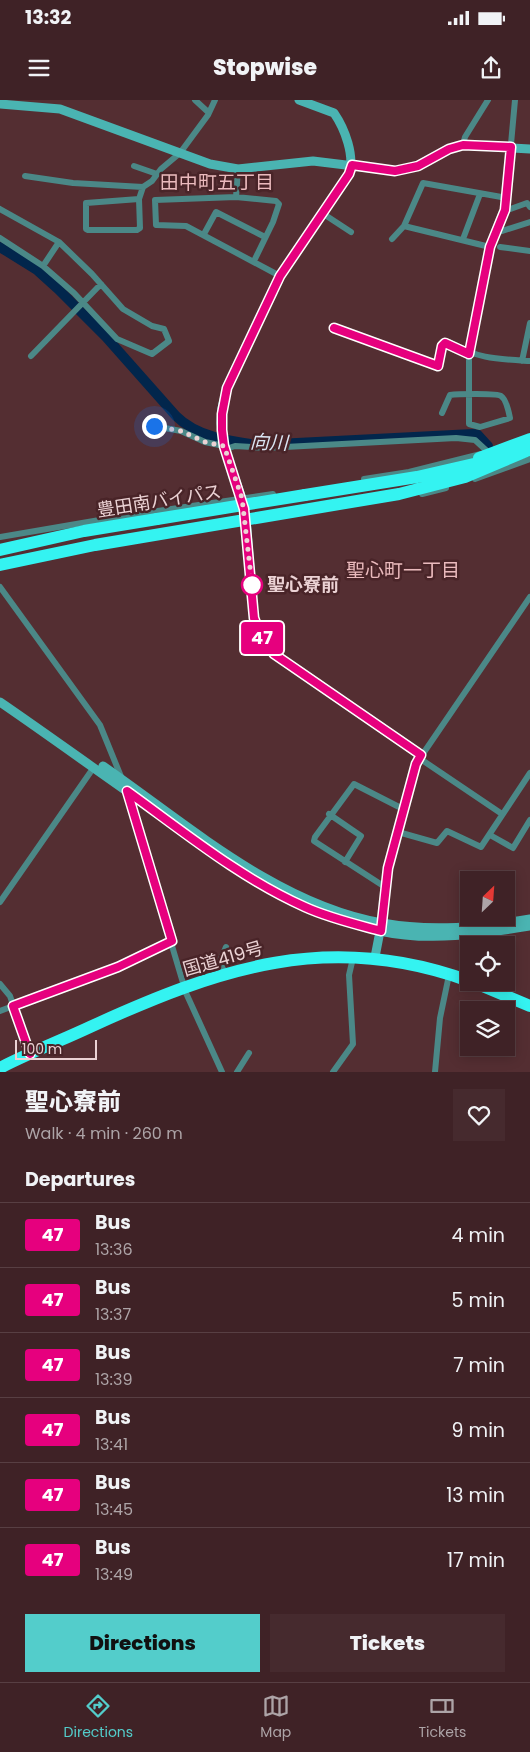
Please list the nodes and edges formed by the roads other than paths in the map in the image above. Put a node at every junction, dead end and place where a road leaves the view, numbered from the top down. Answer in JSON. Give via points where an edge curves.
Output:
{"nodes":[{"id":1,"x":195,"y":100,"type":"edge"},
{"id":2,"x":216,"y":100,"type":"edge"},
{"id":3,"x":298,"y":100,"type":"edge"},
{"id":4,"x":488,"y":100,"type":"edge"},
{"id":5,"x":515,"y":100,"type":"edge"},
{"id":6,"x":0,"y":104,"type":"edge"},
{"id":7,"x":208,"y":112,"type":"junction"},
{"id":8,"x":463,"y":145,"type":"junction"},
{"id":9,"x":511,"y":147,"type":"junction"},
{"id":10,"x":530,"y":149,"type":"edge"},
{"id":11,"x":180,"y":153,"type":"junction"},
{"id":12,"x":352,"y":165,"type":"junction"},
{"id":13,"x":134,"y":166,"type":"dead end"},
{"id":14,"x":238,"y":169,"type":"junction"},
{"id":15,"x":157,"y":174,"type":"junction"},
{"id":16,"x":26,"y":176,"type":"dead end"},
{"id":17,"x":143,"y":187,"type":"junction"},
{"id":18,"x":480,"y":194,"type":"junction"},
{"id":19,"x":236,"y":197,"type":"junction"},
{"id":20,"x":506,"y":198,"type":"junction"},
{"id":21,"x":139,"y":199,"type":"junction"},
{"id":22,"x":530,"y":207,"type":"edge"},
{"id":23,"x":0,"y":209,"type":"edge"},
{"id":24,"x":505,"y":211,"type":"junction"},
{"id":25,"x":322,"y":213,"type":"junction"},
{"id":26,"x":530,"y":222,"type":"edge"},
{"id":27,"x":404,"y":226,"type":"junction"},
{"id":28,"x":351,"y":232,"type":"dead end"},
{"id":29,"x":496,"y":233,"type":"junction"},
{"id":30,"x":204,"y":234,"type":"junction"},
{"id":31,"x":265,"y":237,"type":"junction"},
{"id":32,"x":0,"y":238,"type":"edge"},
{"id":33,"x":392,"y":239,"type":"dead end"},
{"id":34,"x":463,"y":239,"type":"junction"},
{"id":35,"x":59,"y":242,"type":"junction"},
{"id":36,"x":490,"y":247,"type":"junction"},
{"id":37,"x":500,"y":248,"type":"dead end"},
{"id":38,"x":530,"y":251,"type":"edge"},
{"id":39,"x":254,"y":261,"type":"junction"},
{"id":40,"x":43,"y":266,"type":"junction"},
{"id":41,"x":280,"y":276,"type":"junction"},
{"id":42,"x":101,"y":284,"type":"junction"},
{"id":43,"x":82,"y":304,"type":"junction"},
{"id":44,"x":530,"y":323,"type":"edge"},
{"id":45,"x":334,"y":328,"type":"dead end"},
{"id":46,"x":469,"y":354,"type":"junction"},
{"id":47,"x":31,"y":356,"type":"dead end"},
{"id":48,"x":522,"y":361,"type":"junction"},
{"id":49,"x":530,"y":361,"type":"edge"},
{"id":50,"x":469,"y":395,"type":"junction"},
{"id":51,"x":442,"y":413,"type":"dead end"},
{"id":52,"x":154,"y":426,"type":"dead end"},
{"id":53,"x":530,"y":434,"type":"edge"},
{"id":54,"x":224,"y":444,"type":"junction"},
{"id":55,"x":530,"y":449,"type":"edge"},
{"id":56,"x":488,"y":452,"type":"junction"},
{"id":57,"x":242,"y":498,"type":"junction"},
{"id":58,"x":246,"y":519,"type":"junction"},
{"id":59,"x":62,"y":535,"type":"junction"},
{"id":60,"x":0,"y":538,"type":"edge"},
{"id":61,"x":0,"y":543,"type":"edge"},
{"id":62,"x":0,"y":550,"type":"edge"},
{"id":63,"x":0,"y":565,"type":"edge"},
{"id":64,"x":0,"y":587,"type":"edge"},
{"id":65,"x":530,"y":597,"type":"edge"},
{"id":66,"x":0,"y":695,"type":"edge"},
{"id":67,"x":0,"y":702,"type":"edge"},
{"id":68,"x":421,"y":755,"type":"junction"},
{"id":69,"x":94,"y":767,"type":"junction"},
{"id":70,"x":530,"y":773,"type":"edge"},
{"id":71,"x":122,"y":780,"type":"junction"},
{"id":72,"x":127,"y":791,"type":"junction"},
{"id":73,"x":403,"y":809,"type":"junction"},
{"id":74,"x":330,"y":814,"type":"junction"},
{"id":75,"x":502,"y":814,"type":"junction"},
{"id":76,"x":529,"y":824,"type":"edge"},
{"id":77,"x":398,"y":832,"type":"junction"},
{"id":78,"x":490,"y":835,"type":"junction"},
{"id":79,"x":345,"y":862,"type":"junction"},
{"id":80,"x":385,"y":887,"type":"junction"},
{"id":81,"x":0,"y":902,"type":"edge"},
{"id":82,"x":530,"y":919,"type":"edge"},
{"id":83,"x":530,"y":926,"type":"edge"},
{"id":84,"x":381,"y":927,"type":"junction"},
{"id":85,"x":172,"y":941,"type":"junction"},
{"id":86,"x":226,"y":947,"type":"dead end"},
{"id":87,"x":353,"y":956,"type":"junction"},
{"id":88,"x":375,"y":957,"type":"junction"},
{"id":89,"x":225,"y":974,"type":"junction"},
{"id":90,"x":449,"y":974,"type":"junction"},
{"id":91,"x":460,"y":978,"type":"edge"},
{"id":92,"x":0,"y":984,"type":"edge"},
{"id":93,"x":185,"y":988,"type":"junction"},
{"id":94,"x":494,"y":991,"type":"edge"},
{"id":95,"x":13,"y":1006,"type":"junction"},
{"id":96,"x":530,"y":1006,"type":"edge"},
{"id":97,"x":0,"y":1011,"type":"edge"},
{"id":98,"x":249,"y":1053,"type":"dead end"},
{"id":99,"x":30,"y":1054,"type":"junction"},
{"id":100,"x":6,"y":1068,"type":"edge"},
{"id":101,"x":222,"y":1072,"type":"edge"},
{"id":102,"x":237,"y":1072,"type":"edge"},
{"id":103,"x":333,"y":1072,"type":"edge"},
{"id":104,"x":435,"y":1072,"type":"edge"}],
"edges":[{"from":1,"to":7,"type":"street"},
{"from":2,"to":7,"type":"street"},
{"from":3,"to":12,"type":"street","via":[[334,114],[351,154]]},
{"from":4,"to":8,"type":"street"},
{"from":5,"to":9,"type":"street"},
{"from":6,"to":11,"type":"street","via":[[60,109]]},
{"from":7,"to":11,"type":"street"},
{"from":8,"to":9,"type":"street"},
{"from":8,"to":12,"type":"street","via":[[406,169],[382,170]]},
{"from":9,"to":10,"type":"street"},
{"from":9,"to":20,"type":"street"},
{"from":11,"to":14,"type":"street","via":[[210,164]]},
{"from":11,"to":15,"type":"street","via":[[174,155]]},
{"from":12,"to":14,"type":"street","via":[[313,161]]},
{"from":12,"to":25,"type":"street"},
{"from":13,"to":15,"type":"street"},
{"from":14,"to":19,"type":"street"},
{"from":15,"to":17,"type":"street"},
{"from":16,"to":17,"type":"street","via":[[73,183]]},
{"from":17,"to":21,"type":"street"},
{"from":18,"to":20,"type":"street"},
{"from":18,"to":27,"type":"street","via":[[423,183]]},
{"from":18,"to":34,"type":"street"},
{"from":19,"to":30,"type":"street","via":[[155,200],[156,225],[186,226]]},
{"from":19,"to":31,"type":"street","via":[[276,200],[280,204]]},
{"from":20,"to":24,"type":"street"},
{"from":21,"to":21,"type":"street","via":[[140,228],[137,230],[86,228],[88,201]]},
{"from":22,"to":24,"type":"street","via":[[527,203]]},
{"from":23,"to":35,"type":"street"},
{"from":24,"to":29,"type":"street"},
{"from":25,"to":28,"type":"street"},
{"from":25,"to":41,"type":"street"},
{"from":26,"to":29,"type":"street"},
{"from":27,"to":33,"type":"street"},
{"from":27,"to":34,"type":"street"},
{"from":29,"to":36,"type":"street"},
{"from":30,"to":31,"type":"street","via":[[216,212]]},
{"from":30,"to":39,"type":"street"},
{"from":31,"to":39,"type":"street"},
{"from":32,"to":40,"type":"street"},
{"from":34,"to":36,"type":"street"},
{"from":35,"to":40,"type":"street"},
{"from":35,"to":42,"type":"street"},
{"from":36,"to":46,"type":"street"},
{"from":37,"to":38,"type":"street"},
{"from":39,"to":41,"type":"street"},
{"from":40,"to":43,"type":"street"},
{"from":41,"to":54,"type":"street","via":[[227,388],[222,414]]},
{"from":42,"to":43,"type":"street"},
{"from":42,"to":43,"type":"street","via":[[123,309],[152,326],[162,328],[169,341],[149,354],[118,340]]},
{"from":43,"to":47,"type":"street"},
{"from":44,"to":48,"type":"street"},
{"from":45,"to":46,"type":"street","via":[[438,366],[445,343]]},
{"from":46,"to":48,"type":"street"},
{"from":46,"to":50,"type":"street"},
{"from":48,"to":49,"type":"street"},
{"from":50,"to":50,"type":"street","via":[[471,426],[480,427],[510,418],[501,396]]},
{"from":50,"to":51,"type":"street","via":[[450,395]]},
{"from":52,"to":54,"type":"street","via":[[181,431],[205,442]]},
{"from":53,"to":56,"type":"street"},
{"from":54,"to":56,"type":"street","via":[[266,448],[456,438],[475,440]]},
{"from":54,"to":57,"type":"street"},
{"from":55,"to":58,"type":"highway","via":[[465,477],[399,494]]},
{"from":55,"to":59,"type":"highway","name":"豊田南バイパス","bridge":true,"via":[[384,482]]},
{"from":56,"to":57,"type":"street","via":[[409,472]]},
{"from":57,"to":58,"type":"street"},
{"from":57,"to":60,"type":"street"},
{"from":58,"to":63,"type":"highway"},
{"from":58,"to":68,"type":"street","via":[[254,618],[266,644],[274,654]]},
{"from":59,"to":61,"type":"highway"},
{"from":59,"to":62,"type":"highway","name":"豊田南バイパス"},
{"from":64,"to":71,"type":"street","via":[[100,725]]},
{"from":65,"to":68,"type":"street"},
{"from":66,"to":71,"type":"street"},
{"from":67,"to":69,"type":"street"},
{"from":68,"to":73,"type":"street"},
{"from":68,"to":75,"type":"street","via":[[422,760]]},
{"from":69,"to":72,"type":"street"},
{"from":69,"to":81,"type":"street"},
{"from":70,"to":75,"type":"street"},
{"from":71,"to":72,"type":"street"},
{"from":71,"to":84,"type":"street","via":[[258,875],[332,909]]},
{"from":72,"to":84,"type":"street","via":[[248,877],[281,895],[338,920]]},
{"from":72,"to":85,"type":"street"},
{"from":73,"to":74,"type":"street","via":[[354,784]]},
{"from":73,"to":77,"type":"street"},
{"from":74,"to":79,"type":"street","via":[[361,836]]},
{"from":74,"to":79,"type":"street","via":[[314,841]]},
{"from":75,"to":78,"type":"street"},
{"from":76,"to":78,"type":"street","via":[[513,848]]},
{"from":77,"to":78,"type":"street","via":[[437,843],[446,831],[481,847]]},
{"from":77,"to":80,"type":"street"},
{"from":79,"to":80,"type":"street"},
{"from":80,"to":84,"type":"street"},
{"from":82,"to":84,"type":"street","via":[[488,926]]},
{"from":83,"to":84,"type":"street","via":[[449,936],[429,936]]},
{"from":84,"to":88,"type":"street"},
{"from":85,"to":93,"type":"street"},
{"from":85,"to":95,"type":"street","via":[[118,967]]},
{"from":86,"to":89,"type":"street","via":[[220,961]]},
{"from":87,"to":88,"type":"highway","name":"国道419号"},
{"from":87,"to":89,"type":"highway","name":"国道419号","via":[[257,964]]},
{"from":87,"to":103,"type":"street","via":[[349,974],[353,1044]]},
{"from":88,"to":90,"type":"highway","name":"国道419号"},
{"from":89,"to":93,"type":"highway","name":"国道419号"},
{"from":90,"to":91,"type":"highway","name":"国道419号"},
{"from":90,"to":104,"type":"street","via":[[440,1018]]},
{"from":92,"to":95,"type":"street","via":[[10,996]]},
{"from":93,"to":99,"type":"highway","name":"国道419号"},
{"from":93,"to":101,"type":"street"},
{"from":94,"to":96,"type":"highway"},
{"from":95,"to":97,"type":"street"},
{"from":95,"to":99,"type":"street"},
{"from":98,"to":102,"type":"street"},
{"from":99,"to":100,"type":"highway","name":"国道419号"}]}
